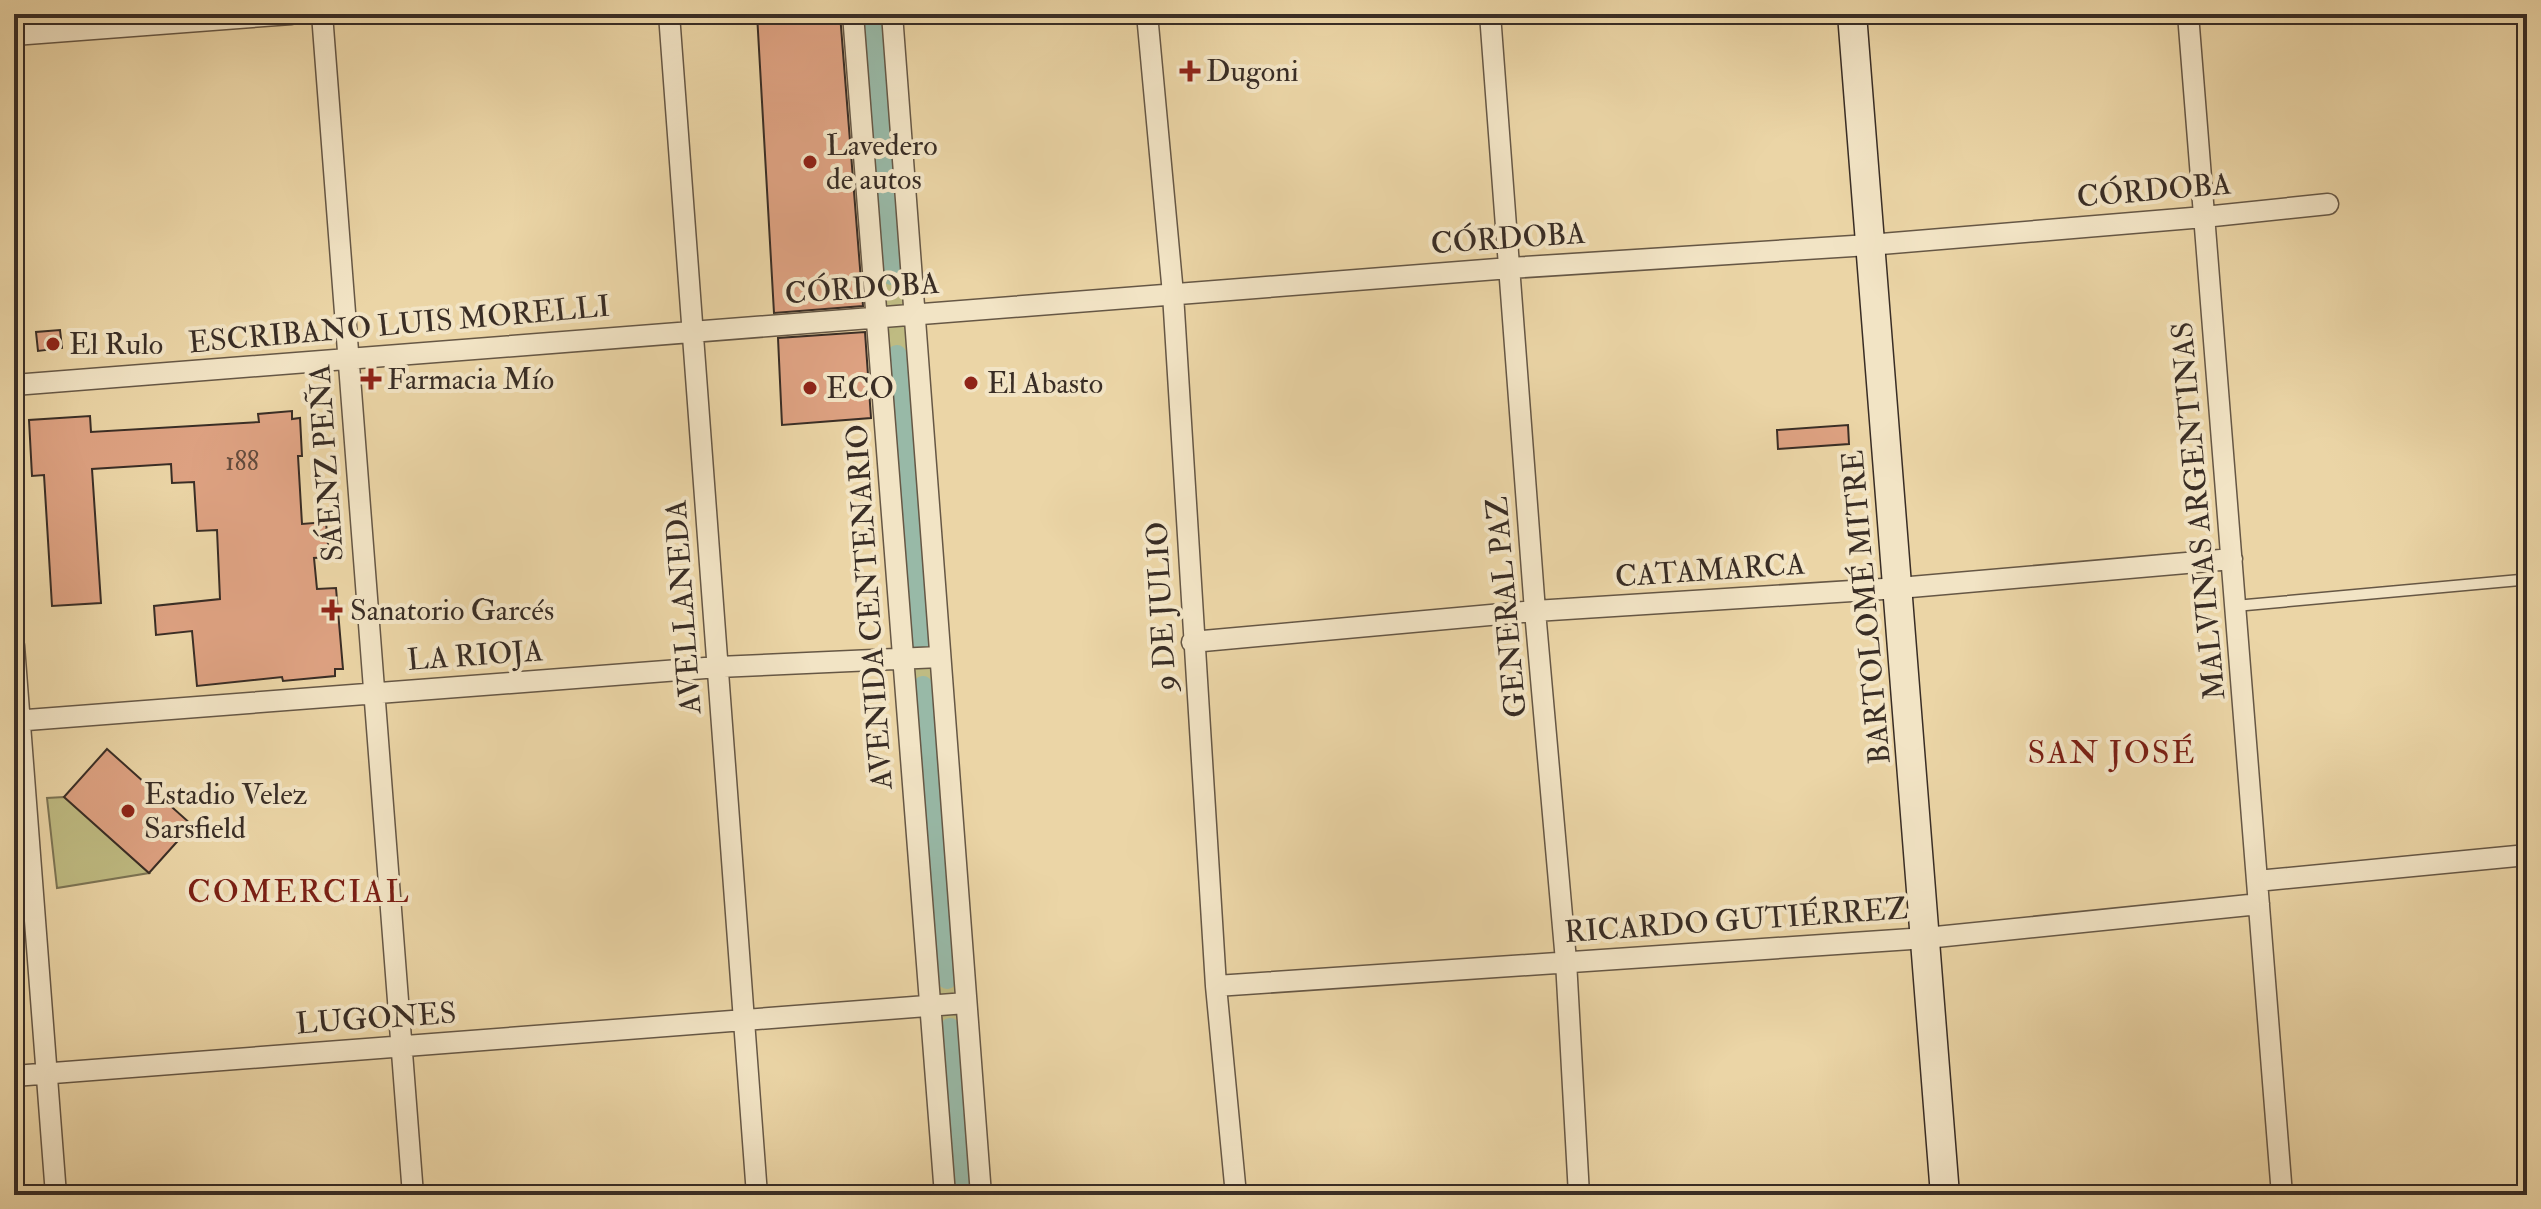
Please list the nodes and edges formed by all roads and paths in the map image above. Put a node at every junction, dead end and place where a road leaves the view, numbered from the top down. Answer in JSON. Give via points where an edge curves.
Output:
{"nodes":[{"id":1,"x":291,"y":14,"type":"edge"},
{"id":2,"x":322,"y":14,"type":"edge"},
{"id":3,"x":669,"y":14,"type":"edge"},
{"id":4,"x":853,"y":14,"type":"edge"},
{"id":5,"x":892,"y":14,"type":"edge"},
{"id":6,"x":1147,"y":14,"type":"edge"},
{"id":7,"x":1490,"y":14,"type":"edge"},
{"id":8,"x":1852,"y":14,"type":"edge"},
{"id":9,"x":2188,"y":14,"type":"edge"},
{"id":10,"x":14,"y":35,"type":"edge"},
{"id":11,"x":2328,"y":204,"type":"dead end"},
{"id":12,"x":2204,"y":217,"type":"junction"},
{"id":13,"x":1869,"y":245,"type":"junction"},
{"id":14,"x":1510,"y":268,"type":"junction"},
{"id":15,"x":1173,"y":294,"type":"junction"},
{"id":16,"x":914,"y":314,"type":"junction"},
{"id":17,"x":877,"y":316,"type":"junction"},
{"id":18,"x":693,"y":331,"type":"junction"},
{"id":19,"x":348,"y":357,"type":"junction"},
{"id":20,"x":14,"y":385,"type":"edge"},
{"id":21,"x":2232,"y":559,"type":"junction"},
{"id":22,"x":2520,"y":580,"type":"dead end"},
{"id":23,"x":1899,"y":588,"type":"junction"},
{"id":24,"x":2235,"y":606,"type":"junction"},
{"id":25,"x":1535,"y":611,"type":"junction"},
{"id":26,"x":1192,"y":642,"type":"junction"},
{"id":27,"x":14,"y":646,"type":"edge"},
{"id":28,"x":940,"y":657,"type":"junction"},
{"id":29,"x":903,"y":658,"type":"junction"},
{"id":30,"x":718,"y":667,"type":"junction"},
{"id":31,"x":374,"y":693,"type":"junction"},
{"id":32,"x":17,"y":721,"type":"edge"},
{"id":33,"x":2527,"y":855,"type":"edge"},
{"id":34,"x":2257,"y":881,"type":"junction"},
{"id":35,"x":2259,"y":904,"type":"junction"},
{"id":36,"x":1926,"y":938,"type":"junction"},
{"id":37,"x":1566,"y":961,"type":"junction"},
{"id":38,"x":1216,"y":986,"type":"junction"},
{"id":39,"x":966,"y":1003,"type":"junction"},
{"id":40,"x":930,"y":1006,"type":"junction"},
{"id":41,"x":743,"y":1019,"type":"junction"},
{"id":42,"x":401,"y":1046,"type":"junction"},
{"id":43,"x":47,"y":1073,"type":"junction"},
{"id":44,"x":14,"y":1076,"type":"edge"},
{"id":45,"x":56,"y":1195,"type":"edge"},
{"id":46,"x":413,"y":1195,"type":"edge"},
{"id":47,"x":757,"y":1195,"type":"edge"},
{"id":48,"x":945,"y":1195,"type":"edge"},
{"id":49,"x":981,"y":1195,"type":"edge"},
{"id":50,"x":1236,"y":1195,"type":"edge"},
{"id":51,"x":1579,"y":1195,"type":"edge"},
{"id":52,"x":1945,"y":1195,"type":"edge"},
{"id":53,"x":2282,"y":1195,"type":"edge"}],
"edges":[{"from":1,"to":10,"type":"street"},
{"from":2,"to":19,"type":"street","name":"SÁENZ PEÑA"},
{"from":3,"to":18,"type":"street","name":"AVELLANEDA"},
{"from":4,"to":17,"type":"street","name":"AVENIDA CENTENARIO"},
{"from":5,"to":16,"type":"street"},
{"from":6,"to":15,"type":"street","name":"9 DE JULIO"},
{"from":7,"to":14,"type":"street","name":"GENERAL PAZ"},
{"from":8,"to":13,"type":"main road","name":"BARTOLOMÉ MITRE"},
{"from":9,"to":12,"type":"street","name":"MALVINAS ARGENTINAS"},
{"from":11,"to":12,"type":"street","name":"CÓRDOBA"},
{"from":12,"to":13,"type":"street","name":"CÓRDOBA"},
{"from":12,"to":21,"type":"street","name":"MALVINAS ARGENTINAS"},
{"from":13,"to":14,"type":"street","name":"CÓRDOBA"},
{"from":13,"to":23,"type":"main road","name":"BARTOLOMÉ MITRE"},
{"from":14,"to":15,"type":"street","name":"CÓRDOBA"},
{"from":14,"to":25,"type":"street","name":"GENERAL PAZ"},
{"from":15,"to":16,"type":"street","name":"CÓRDOBA"},
{"from":15,"to":26,"type":"street","name":"9 DE JULIO"},
{"from":16,"to":17,"type":"street","name":"CÓRDOBA"},
{"from":16,"to":28,"type":"street"},
{"from":17,"to":18,"type":"street","name":"CÓRDOBA"},
{"from":17,"to":29,"type":"street","name":"AVENIDA CENTENARIO"},
{"from":18,"to":19,"type":"street","name":"ESCRIBANO LUIS MORELLI"},
{"from":18,"to":30,"type":"street","name":"AVELLANEDA"},
{"from":19,"to":20,"type":"street","name":"ESCRIBANO LUIS MORELLI"},
{"from":19,"to":31,"type":"street","name":"SÁENZ PEÑA"},
{"from":21,"to":23,"type":"street","name":"CATAMARCA"},
{"from":21,"to":24,"type":"street","name":"MALVINAS ARGENTINAS"},
{"from":22,"to":24,"type":"lane"},
{"from":23,"to":25,"type":"street","name":"CATAMARCA"},
{"from":23,"to":36,"type":"main road","name":"BARTOLOMÉ MITRE"},
{"from":24,"to":34,"type":"street","name":"MALVINAS ARGENTINAS"},
{"from":25,"to":26,"type":"street","name":"CATAMARCA"},
{"from":25,"to":37,"type":"street","name":"GENERAL PAZ"},
{"from":26,"to":38,"type":"street","name":"9 DE JULIO"},
{"from":27,"to":32,"type":"street"},
{"from":28,"to":29,"type":"street","name":"LA RIOJA"},
{"from":28,"to":39,"type":"street"},
{"from":29,"to":30,"type":"street","name":"LA RIOJA"},
{"from":29,"to":40,"type":"street","name":"AVENIDA CENTENARIO"},
{"from":30,"to":31,"type":"street","name":"LA RIOJA"},
{"from":30,"to":41,"type":"street","name":"AVELLANEDA"},
{"from":31,"to":32,"type":"street","name":"LA RIOJA"},
{"from":31,"to":42,"type":"street","name":"SÁENZ PEÑA"},
{"from":32,"to":43,"type":"street"},
{"from":33,"to":34,"type":"street"},
{"from":34,"to":35,"type":"street","name":"MALVINAS ARGENTINAS"},
{"from":35,"to":36,"type":"street","name":"RICARDO GUTIÉRREZ"},
{"from":35,"to":53,"type":"street","name":"MALVINAS ARGENTINAS"},
{"from":36,"to":37,"type":"street","name":"RICARDO GUTIÉRREZ"},
{"from":36,"to":52,"type":"main road","name":"BARTOLOMÉ MITRE"},
{"from":37,"to":38,"type":"street","name":"RICARDO GUTIÉRREZ"},
{"from":37,"to":51,"type":"street","name":"GENERAL PAZ"},
{"from":38,"to":50,"type":"street","name":"9 DE JULIO"},
{"from":39,"to":40,"type":"street"},
{"from":39,"to":49,"type":"street"},
{"from":40,"to":41,"type":"street"},
{"from":40,"to":48,"type":"street","name":"AVENIDA CENTENARIO"},
{"from":41,"to":42,"type":"street","name":"LUGONES"},
{"from":41,"to":47,"type":"street","name":"AVELLANEDA"},
{"from":42,"to":43,"type":"street","name":"LUGONES"},
{"from":42,"to":46,"type":"street","name":"SÁENZ PEÑA"},
{"from":43,"to":44,"type":"street","name":"LUGONES"},
{"from":43,"to":45,"type":"street"}]}
